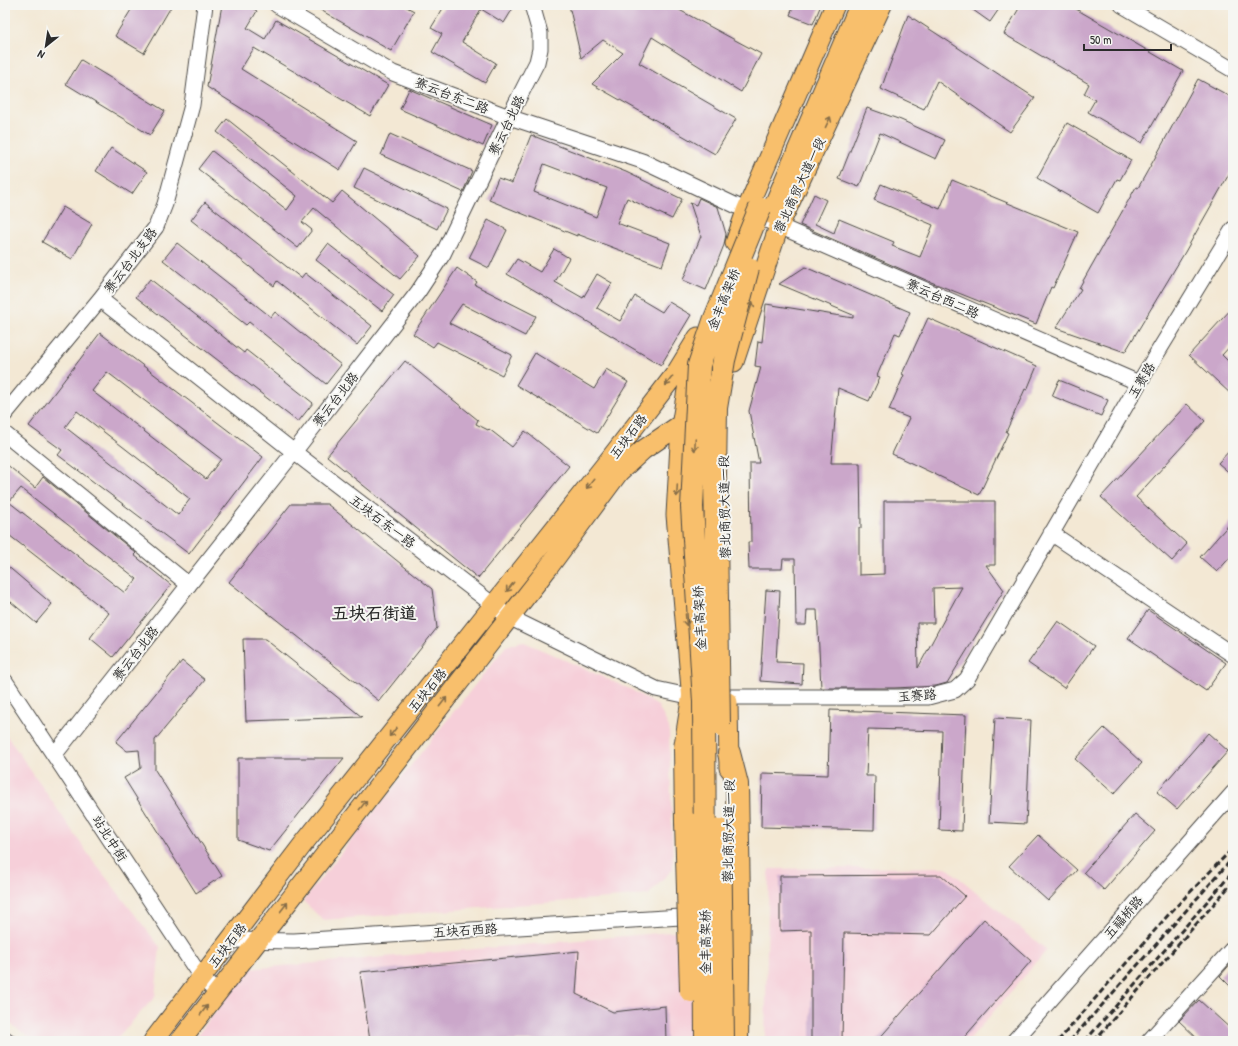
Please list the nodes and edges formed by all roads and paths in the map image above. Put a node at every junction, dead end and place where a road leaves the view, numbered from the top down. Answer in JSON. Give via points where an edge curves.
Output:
{"nodes":[{"id":1,"x":205,"y":5,"type":"edge"},
{"id":2,"x":277,"y":5,"type":"edge"},
{"id":3,"x":532,"y":5,"type":"edge"},
{"id":4,"x":835,"y":5,"type":"edge"},
{"id":5,"x":847,"y":5,"type":"edge"},
{"id":6,"x":861,"y":5,"type":"edge"},
{"id":7,"x":882,"y":5,"type":"edge"},
{"id":8,"x":1122,"y":5,"type":"edge"},
{"id":9,"x":1233,"y":70,"type":"edge"},
{"id":10,"x":509,"y":117,"type":"junction"},
{"id":11,"x":764,"y":215,"type":"junction"},
{"id":12,"x":1233,"y":229,"type":"edge"},
{"id":13,"x":100,"y":299,"type":"junction"},
{"id":14,"x":698,"y":337,"type":"junction"},
{"id":15,"x":730,"y":374,"type":"junction"},
{"id":16,"x":1139,"y":383,"type":"junction"},
{"id":17,"x":5,"y":414,"type":"edge"},
{"id":18,"x":681,"y":426,"type":"junction"},
{"id":19,"x":5,"y":434,"type":"edge"},
{"id":20,"x":294,"y":452,"type":"junction"},
{"id":21,"x":1051,"y":533,"type":"junction"},
{"id":22,"x":189,"y":585,"type":"junction"},
{"id":23,"x":502,"y":611,"type":"junction"},
{"id":24,"x":1233,"y":655,"type":"edge"},
{"id":25,"x":5,"y":681,"type":"edge"},
{"id":26,"x":728,"y":696,"type":"junction"},
{"id":27,"x":693,"y":697,"type":"junction"},
{"id":28,"x":729,"y":753,"type":"junction"},
{"id":29,"x":55,"y":754,"type":"junction"},
{"id":30,"x":1233,"y":793,"type":"edge"},
{"id":31,"x":699,"y":915,"type":"junction"},
{"id":32,"x":231,"y":940,"type":"junction"},
{"id":33,"x":258,"y":941,"type":"junction"},
{"id":34,"x":1233,"y":948,"type":"edge"},
{"id":35,"x":201,"y":977,"type":"junction"},
{"id":36,"x":217,"y":993,"type":"junction"},
{"id":37,"x":5,"y":1039,"type":"edge"},
{"id":38,"x":8,"y":1041,"type":"edge"},
{"id":39,"x":152,"y":1041,"type":"edge"},
{"id":40,"x":180,"y":1041,"type":"edge"},
{"id":41,"x":692,"y":1041,"type":"edge"},
{"id":42,"x":701,"y":1041,"type":"edge"},
{"id":43,"x":706,"y":1041,"type":"edge"},
{"id":44,"x":723,"y":1041,"type":"edge"},
{"id":45,"x":729,"y":1041,"type":"edge"},
{"id":46,"x":737,"y":1041,"type":"edge"},
{"id":47,"x":1014,"y":1041,"type":"edge"},
{"id":48,"x":1149,"y":1041,"type":"edge"}],
"edges":[{"from":1,"to":13,"type":"street","name":"赛云台北支路","via":[[192,105],[156,227]]},
{"from":2,"to":10,"type":"street","name":"赛云台东二路","via":[[393,72]]},
{"from":3,"to":10,"type":"street","name":"赛云台北路","via":[[540,33],[540,49],[537,62]]},
{"from":4,"to":11,"type":"main road","name":"蓉北商贸大道一段"},
{"from":5,"to":11,"type":"highway"},
{"from":6,"to":11,"type":"highway","name":"蓉北商贸大道一段"},
{"from":11,"to":7,"type":"main road","name":"蓉北商贸大道一段","one_way":true},
{"from":8,"to":9,"type":"street"},
{"from":10,"to":11,"type":"street","name":"赛云台东二路","via":[[642,161]]},
{"from":10,"to":20,"type":"street","name":"赛云台北路","via":[[443,254],[418,292]]},
{"from":11,"to":14,"type":"main road","name":"蓉北商贸大道一段"},
{"from":15,"to":11,"type":"main road","name":"蓉北商贸大道一段","one_way":true,"via":[[765,265]]},
{"from":11,"to":16,"type":"street","name":"赛云台西二路"},
{"from":11,"to":43,"type":"highway","name":"金丰高架桥","one_way":true,"bridge":true,"via":[[714,321],[699,365],[692,507],[704,702]]},
{"from":11,"to":44,"type":"highway","name":"金丰高架桥","bridge":true,"via":[[724,360],[716,408]]},
{"from":12,"to":16,"type":"street","name":"玉赛路"},
{"from":13,"to":17,"type":"street","name":"赛云台北支路"},
{"from":13,"to":20,"type":"street","name":"五块石东一路"},
{"from":14,"to":18,"type":"main road","name":"蓉北商贸大道一段","via":[[692,356]]},
{"from":14,"to":23,"type":"main road","name":"五块石路","one_way":true,"via":[[676,373]]},
{"from":15,"to":18,"type":"main road","name":"五块石路","via":[[705,404]]},
{"from":15,"to":26,"type":"main road","name":"蓉北商贸大道一段","via":[[721,404]]},
{"from":16,"to":21,"type":"street","name":"玉赛路"},
{"from":18,"to":23,"type":"main road","name":"五块石路","via":[[643,450],[619,472]]},
{"from":18,"to":27,"type":"main road","name":"蓉北商贸大道一段","one_way":true,"via":[[676,515]]},
{"from":19,"to":22,"type":"street"},
{"from":20,"to":22,"type":"street","name":"赛云台北路"},
{"from":20,"to":23,"type":"street","name":"五块石东一路"},
{"from":21,"to":24,"type":"street"},
{"from":21,"to":26,"type":"street","name":"玉赛路","via":[[967,679],[955,690],[928,697]]},
{"from":22,"to":29,"type":"street","name":"赛云台北路"},
{"from":23,"to":27,"type":"street","name":"五块石东一路","via":[[656,689]]},
{"from":23,"to":32,"type":"main road","name":"五块石路","one_way":true,"via":[[304,843]]},
{"from":33,"to":23,"type":"main road","name":"五块石路","one_way":true},
{"from":25,"to":29,"type":"street","name":"站北中街"},
{"from":26,"to":27,"type":"street","name":"玉赛路"},
{"from":26,"to":28,"type":"main road","name":"蓉北商贸大道一段"},
{"from":27,"to":31,"type":"main road","name":"蓉北商贸大道一段"},
{"from":27,"to":41,"type":"highway","bridge":true,"via":[[685,748]]},
{"from":28,"to":45,"type":"main road","name":"蓉北商贸大道一段"},
{"from":28,"to":46,"type":"highway","via":[[737,784]]},
{"from":29,"to":35,"type":"street","name":"站北中街"},
{"from":30,"to":47,"type":"street","name":"五福桥路"},
{"from":31,"to":33,"type":"street","name":"五块石西路","via":[[294,941]]},
{"from":31,"to":42,"type":"main road","name":"蓉北商贸大道一段"},
{"from":32,"to":33,"type":"street","name":"五块石西路"},
{"from":32,"to":35,"type":"main road","name":"五块石路"},
{"from":33,"to":36,"type":"main road","name":"五块石路"},
{"from":34,"to":48,"type":"street"},
{"from":35,"to":36,"type":"street","name":"站北中街"},
{"from":35,"to":39,"type":"main road","name":"五块石路"},
{"from":40,"to":36,"type":"main road","name":"五块石路","one_way":true},
{"from":37,"to":38,"type":"street"}]}
